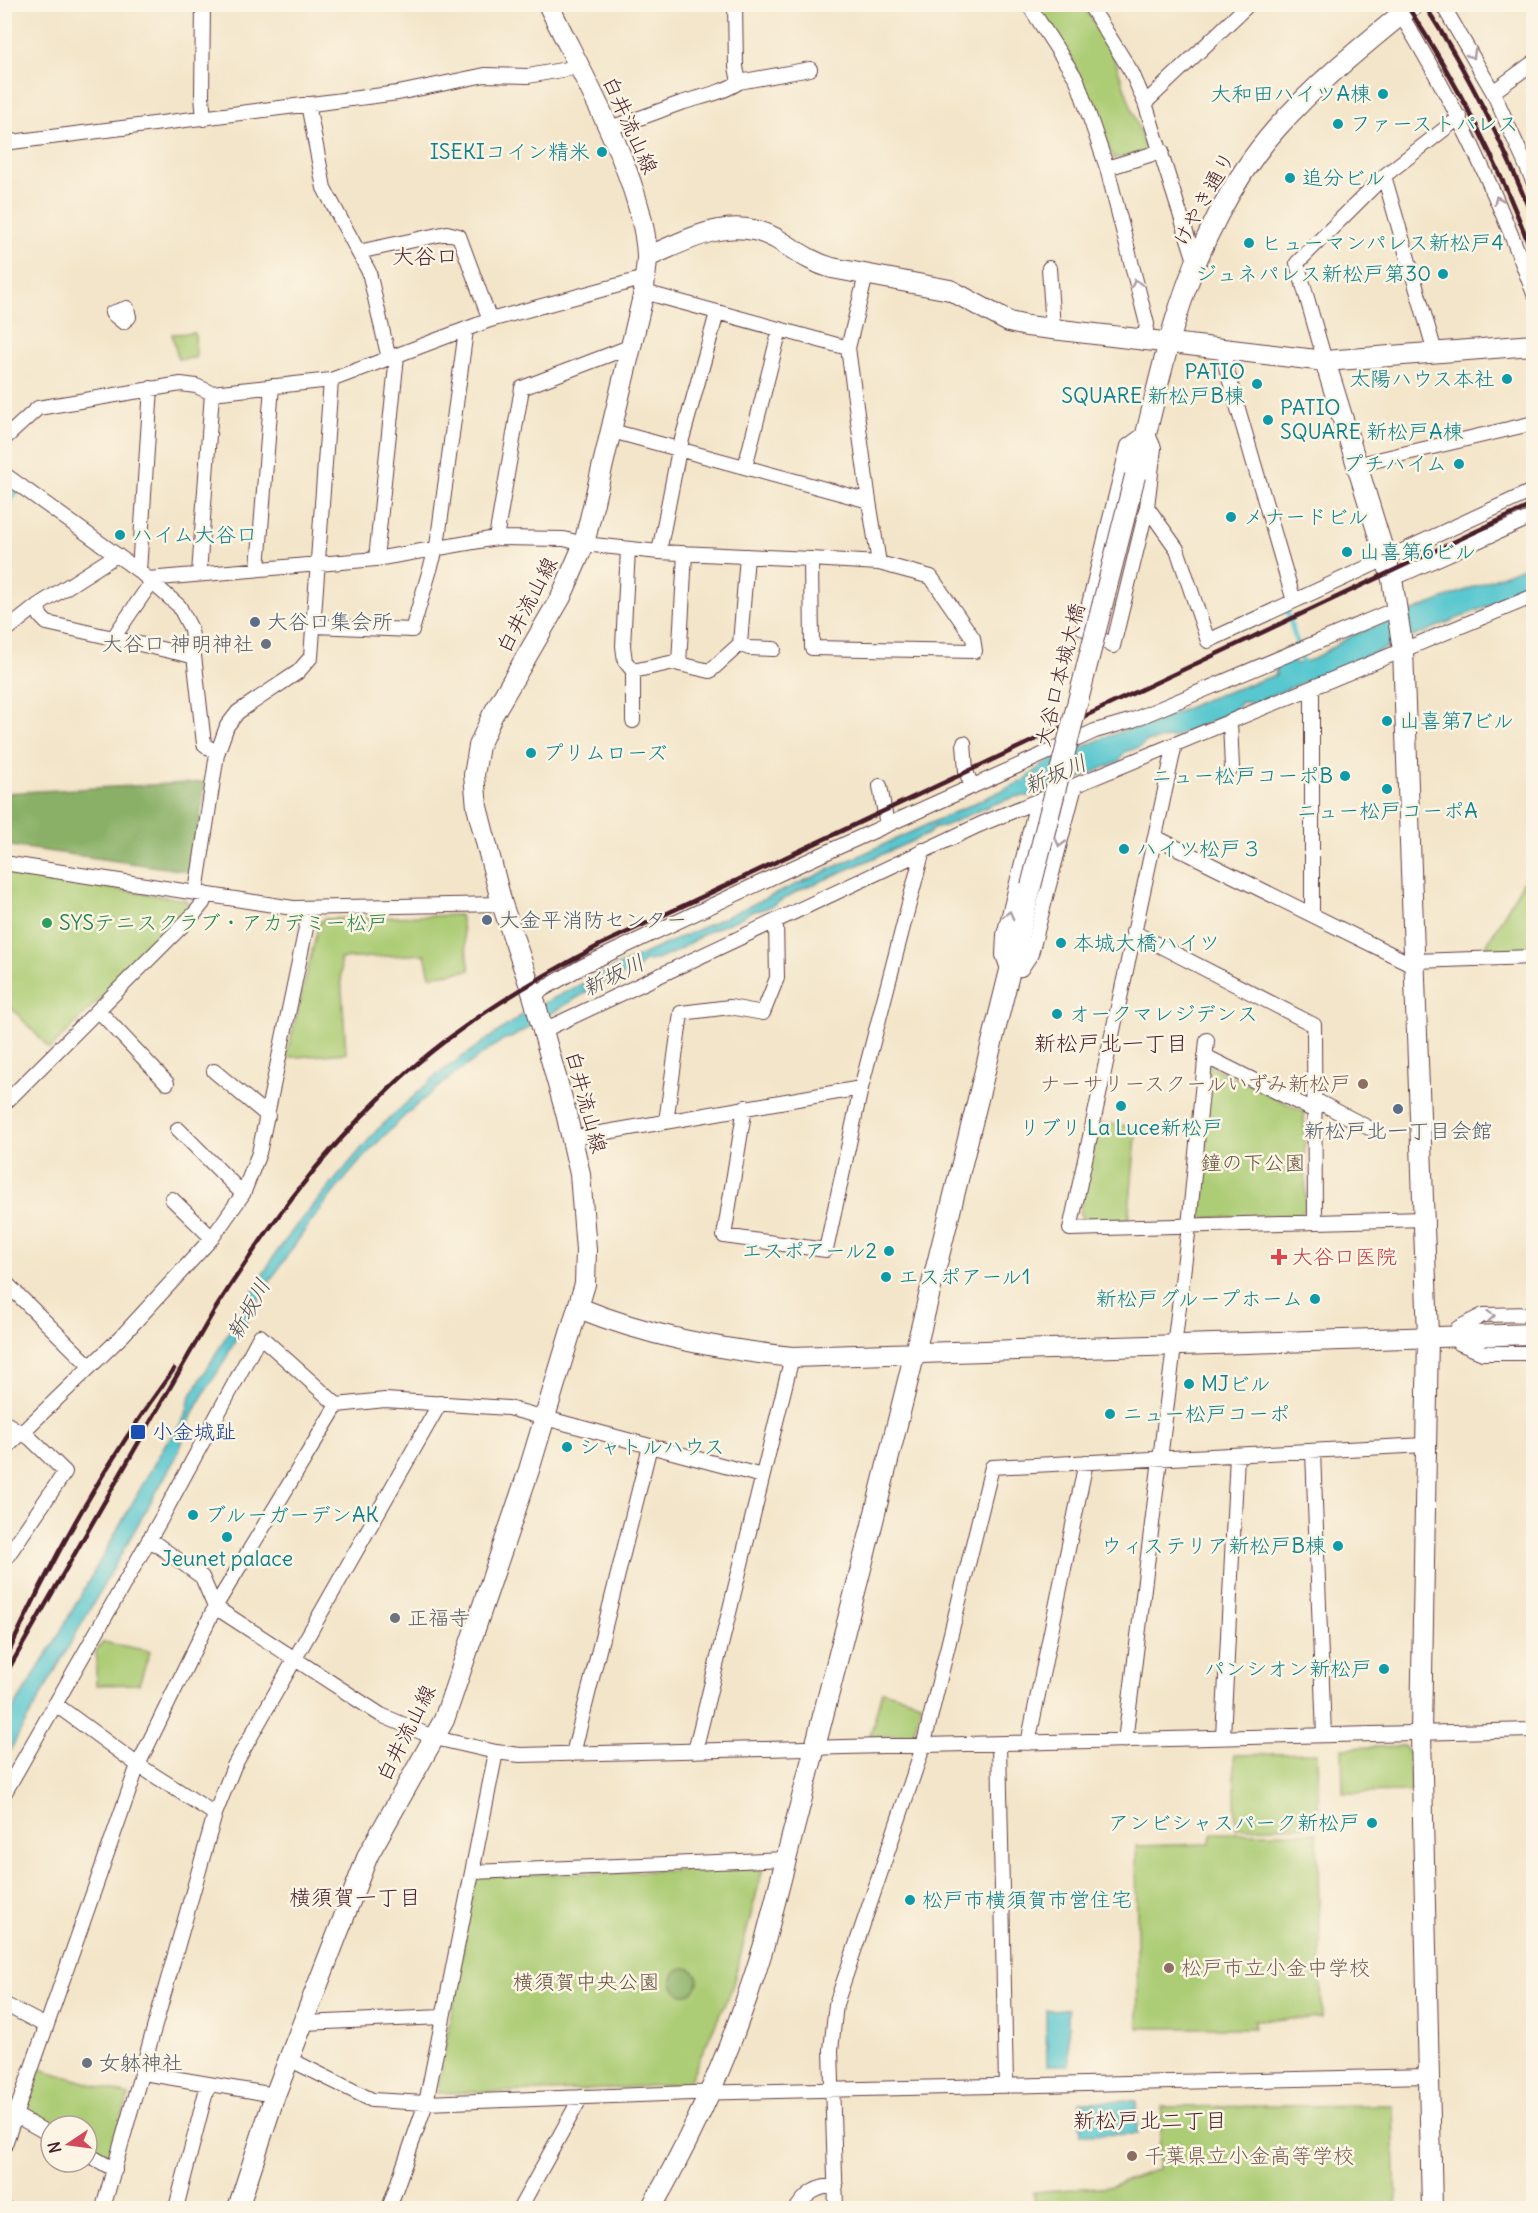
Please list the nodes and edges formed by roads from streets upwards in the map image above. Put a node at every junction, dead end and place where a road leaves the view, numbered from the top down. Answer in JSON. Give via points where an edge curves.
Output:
{"nodes":[{"id":1,"x":203,"y":4,"type":"edge"},
{"id":2,"x":548,"y":4,"type":"edge"},
{"id":3,"x":735,"y":4,"type":"edge"},
{"id":4,"x":1028,"y":4,"type":"edge"},
{"id":5,"x":1089,"y":4,"type":"edge"},
{"id":6,"x":1442,"y":4,"type":"edge"},
{"id":7,"x":1243,"y":6,"type":"edge"},
{"id":8,"x":1403,"y":8,"type":"edge"},
{"id":9,"x":1533,"y":62,"type":"edge"},
{"id":10,"x":578,"y":67,"type":"junction"},
{"id":11,"x":810,"y":69,"type":"dead end"},
{"id":12,"x":739,"y":82,"type":"junction"},
{"id":13,"x":1493,"y":92,"type":"junction"},
{"id":14,"x":1145,"y":103,"type":"junction"},
{"id":15,"x":308,"y":104,"type":"junction"},
{"id":16,"x":1460,"y":117,"type":"junction"},
{"id":17,"x":204,"y":119,"type":"junction"},
{"id":18,"x":607,"y":128,"type":"junction"},
{"id":19,"x":4,"y":143,"type":"edge"},
{"id":20,"x":1162,"y":151,"type":"junction"},
{"id":21,"x":1107,"y":168,"type":"junction"},
{"id":22,"x":1384,"y":176,"type":"junction"},
{"id":23,"x":1533,"y":183,"type":"edge"},
{"id":24,"x":358,"y":252,"type":"junction"},
{"id":25,"x":647,"y":257,"type":"junction"},
{"id":26,"x":1196,"y":264,"type":"junction"},
{"id":27,"x":1049,"y":268,"type":"dead end"},
{"id":28,"x":866,"y":275,"type":"junction"},
{"id":29,"x":644,"y":285,"type":"junction"},
{"id":30,"x":1533,"y":294,"type":"edge"},
{"id":31,"x":717,"y":313,"type":"junction"},
{"id":32,"x":490,"y":320,"type":"junction"},
{"id":33,"x":780,"y":329,"type":"junction"},
{"id":34,"x":1053,"y":329,"type":"junction"},
{"id":35,"x":466,"y":330,"type":"junction"},
{"id":36,"x":1144,"y":340,"type":"junction"},
{"id":37,"x":1168,"y":344,"type":"junction"},
{"id":38,"x":1533,"y":345,"type":"edge"},
{"id":39,"x":632,"y":346,"type":"junction"},
{"id":40,"x":848,"y":348,"type":"junction"},
{"id":41,"x":1226,"y":351,"type":"junction"},
{"id":42,"x":1435,"y":352,"type":"junction"},
{"id":43,"x":393,"y":358,"type":"junction"},
{"id":44,"x":1325,"y":361,"type":"junction"},
{"id":45,"x":331,"y":380,"type":"junction"},
{"id":46,"x":272,"y":386,"type":"junction"},
{"id":47,"x":151,"y":388,"type":"junction"},
{"id":48,"x":212,"y":393,"type":"junction"},
{"id":49,"x":1533,"y":423,"type":"edge"},
{"id":50,"x":612,"y":431,"type":"junction"},
{"id":51,"x":1147,"y":432,"type":"junction"},
{"id":52,"x":4,"y":439,"type":"edge"},
{"id":53,"x":680,"y":450,"type":"junction"},
{"id":54,"x":1356,"y":465,"type":"junction"},
{"id":55,"x":745,"y":467,"type":"junction"},
{"id":56,"x":4,"y":474,"type":"edge"},
{"id":57,"x":1136,"y":476,"type":"joint"},
{"id":58,"x":1533,"y":490,"type":"edge"},
{"id":59,"x":869,"y":501,"type":"junction"},
{"id":60,"x":1147,"y":507,"type":"junction"},
{"id":61,"x":1533,"y":516,"type":"edge"},
{"id":62,"x":496,"y":538,"type":"junction"},
{"id":63,"x":584,"y":544,"type":"junction"},
{"id":64,"x":437,"y":546,"type":"junction"},
{"id":65,"x":628,"y":549,"type":"junction"},
{"id":66,"x":658,"y":552,"type":"junction"},
{"id":67,"x":685,"y":553,"type":"junction"},
{"id":68,"x":115,"y":556,"type":"junction"},
{"id":69,"x":747,"y":556,"type":"junction"},
{"id":70,"x":1384,"y":558,"type":"junction"},
{"id":71,"x":376,"y":559,"type":"junction"},
{"id":72,"x":811,"y":559,"type":"junction"},
{"id":73,"x":879,"y":562,"type":"junction"},
{"id":74,"x":318,"y":564,"type":"junction"},
{"id":75,"x":258,"y":568,"type":"junction"},
{"id":76,"x":199,"y":574,"type":"junction"},
{"id":77,"x":146,"y":578,"type":"junction"},
{"id":78,"x":1392,"y":579,"type":"junction"},
{"id":79,"x":1533,"y":596,"type":"edge"},
{"id":80,"x":1294,"y":601,"type":"junction"},
{"id":81,"x":37,"y":606,"type":"junction"},
{"id":82,"x":1398,"y":610,"type":"junction"},
{"id":83,"x":314,"y":626,"type":"junction"},
{"id":84,"x":4,"y":632,"type":"edge"},
{"id":85,"x":113,"y":638,"type":"junction"},
{"id":86,"x":740,"y":644,"type":"junction"},
{"id":87,"x":1403,"y":648,"type":"junction"},
{"id":88,"x":774,"y":649,"type":"dead end"},
{"id":89,"x":192,"y":656,"type":"junction"},
{"id":90,"x":679,"y":660,"type":"junction"},
{"id":91,"x":633,"y":671,"type":"junction"},
{"id":92,"x":1312,"y":688,"type":"junction"},
{"id":93,"x":633,"y":721,"type":"dead end"},
{"id":94,"x":1230,"y":722,"type":"junction"},
{"id":95,"x":964,"y":743,"type":"dead end"},
{"id":96,"x":1175,"y":744,"type":"junction"},
{"id":97,"x":217,"y":754,"type":"junction"},
{"id":98,"x":1232,"y":768,"type":"dead end"},
{"id":99,"x":880,"y":786,"type":"dead end"},
{"id":100,"x":1075,"y":786,"type":"junction"},
{"id":101,"x":972,"y":787,"type":"junction"},
{"id":102,"x":1037,"y":802,"type":"junction"},
{"id":103,"x":887,"y":825,"type":"junction"},
{"id":104,"x":1155,"y":837,"type":"junction"},
{"id":105,"x":923,"y":850,"type":"junction"},
{"id":106,"x":4,"y":863,"type":"edge"},
{"id":107,"x":201,"y":893,"type":"junction"},
{"id":108,"x":502,"y":904,"type":"junction"},
{"id":109,"x":310,"y":909,"type":"junction"},
{"id":110,"x":1312,"y":913,"type":"junction"},
{"id":111,"x":776,"y":921,"type":"junction"},
{"id":112,"x":1132,"y":932,"type":"junction"},
{"id":113,"x":1533,"y":957,"type":"edge"},
{"id":114,"x":1415,"y":964,"type":"junction"},
{"id":115,"x":1009,"y":972,"type":"junction"},
{"id":116,"x":534,"y":998,"type":"junction"},
{"id":117,"x":98,"y":1010,"type":"junction"},
{"id":118,"x":542,"y":1028,"type":"junction"},
{"id":119,"x":1207,"y":1040,"type":"dead end"},
{"id":120,"x":1205,"y":1056,"type":"junction"},
{"id":121,"x":214,"y":1071,"type":"dead end"},
{"id":122,"x":167,"y":1083,"type":"dead end"},
{"id":123,"x":861,"y":1088,"type":"junction"},
{"id":124,"x":4,"y":1104,"type":"edge"},
{"id":125,"x":1315,"y":1105,"type":"junction"},
{"id":126,"x":745,"y":1107,"type":"junction"},
{"id":127,"x":268,"y":1116,"type":"junction"},
{"id":128,"x":666,"y":1122,"type":"junction"},
{"id":129,"x":1369,"y":1128,"type":"dead end"},
{"id":130,"x":178,"y":1129,"type":"dead end"},
{"id":131,"x":572,"y":1137,"type":"junction"},
{"id":132,"x":243,"y":1194,"type":"junction"},
{"id":133,"x":172,"y":1198,"type":"dead end"},
{"id":134,"x":1424,"y":1219,"type":"junction"},
{"id":135,"x":1315,"y":1222,"type":"junction"},
{"id":136,"x":1189,"y":1226,"type":"junction"},
{"id":137,"x":212,"y":1238,"type":"junction"},
{"id":138,"x":4,"y":1281,"type":"edge"},
{"id":139,"x":579,"y":1308,"type":"junction"},
{"id":140,"x":1533,"y":1314,"type":"edge"},
{"id":141,"x":1533,"y":1334,"type":"edge"},
{"id":142,"x":1458,"y":1335,"type":"junction"},
{"id":143,"x":1428,"y":1336,"type":"junction"},
{"id":144,"x":1174,"y":1345,"type":"junction"},
{"id":145,"x":1533,"y":1353,"type":"edge"},
{"id":146,"x":914,"y":1354,"type":"junction"},
{"id":147,"x":792,"y":1357,"type":"junction"},
{"id":148,"x":90,"y":1365,"type":"junction"},
{"id":149,"x":440,"y":1403,"type":"junction"},
{"id":150,"x":337,"y":1405,"type":"junction"},
{"id":151,"x":544,"y":1419,"type":"junction"},
{"id":152,"x":4,"y":1422,"type":"edge"},
{"id":153,"x":21,"y":1433,"type":"junction"},
{"id":154,"x":1426,"y":1445,"type":"junction"},
{"id":155,"x":650,"y":1446,"type":"junction"},
{"id":156,"x":4,"y":1450,"type":"edge"},
{"id":157,"x":1313,"y":1452,"type":"junction"},
{"id":158,"x":1237,"y":1455,"type":"junction"},
{"id":159,"x":1160,"y":1457,"type":"junction"},
{"id":160,"x":1086,"y":1462,"type":"junction"},
{"id":161,"x":762,"y":1476,"type":"junction"},
{"id":162,"x":149,"y":1539,"type":"junction"},
{"id":163,"x":4,"y":1561,"type":"edge"},
{"id":164,"x":215,"y":1607,"type":"junction"},
{"id":165,"x":296,"y":1660,"type":"junction"},
{"id":166,"x":55,"y":1704,"type":"junction"},
{"id":167,"x":1533,"y":1730,"type":"edge"},
{"id":168,"x":1421,"y":1733,"type":"junction"},
{"id":169,"x":1324,"y":1735,"type":"junction"},
{"id":170,"x":1223,"y":1737,"type":"junction"},
{"id":171,"x":435,"y":1738,"type":"junction"},
{"id":172,"x":1125,"y":1741,"type":"junction"},
{"id":173,"x":1028,"y":1743,"type":"junction"},
{"id":174,"x":999,"y":1744,"type":"junction"},
{"id":175,"x":815,"y":1747,"type":"junction"},
{"id":176,"x":923,"y":1747,"type":"junction"},
{"id":177,"x":695,"y":1751,"type":"junction"},
{"id":178,"x":496,"y":1752,"type":"junction"},
{"id":179,"x":573,"y":1754,"type":"junction"},
{"id":180,"x":138,"y":1765,"type":"junction"},
{"id":181,"x":4,"y":1794,"type":"edge"},
{"id":182,"x":215,"y":1814,"type":"junction"},
{"id":183,"x":787,"y":1859,"type":"junction"},
{"id":184,"x":472,"y":1872,"type":"junction"},
{"id":185,"x":4,"y":2004,"type":"edge"},
{"id":186,"x":443,"y":2017,"type":"junction"},
{"id":187,"x":303,"y":2023,"type":"junction"},
{"id":188,"x":46,"y":2026,"type":"junction"},
{"id":189,"x":289,"y":2059,"type":"junction"},
{"id":190,"x":143,"y":2073,"type":"junction"},
{"id":191,"x":1429,"y":2076,"type":"junction"},
{"id":192,"x":208,"y":2084,"type":"junction"},
{"id":193,"x":1006,"y":2086,"type":"junction"},
{"id":194,"x":833,"y":2090,"type":"junction"},
{"id":195,"x":709,"y":2094,"type":"junction"},
{"id":196,"x":275,"y":2095,"type":"junction"},
{"id":197,"x":581,"y":2097,"type":"junction"},
{"id":198,"x":426,"y":2103,"type":"junction"},
{"id":199,"x":10,"y":2112,"type":"edge"},
{"id":200,"x":39,"y":2128,"type":"edge"},
{"id":201,"x":4,"y":2147,"type":"edge"},
{"id":202,"x":99,"y":2161,"type":"edge"},
{"id":203,"x":115,"y":2170,"type":"junction"},
{"id":204,"x":836,"y":2186,"type":"junction"},
{"id":205,"x":107,"y":2208,"type":"edge"},
{"id":206,"x":176,"y":2208,"type":"edge"},
{"id":207,"x":238,"y":2208,"type":"edge"},
{"id":208,"x":389,"y":2208,"type":"edge"},
{"id":209,"x":520,"y":2208,"type":"edge"},
{"id":210,"x":651,"y":2208,"type":"edge"},
{"id":211,"x":797,"y":2208,"type":"edge"},
{"id":212,"x":836,"y":2208,"type":"edge"},
{"id":213,"x":1432,"y":2208,"type":"edge"}],
"edges":[{"from":1,"to":17,"type":"street"},
{"from":2,"to":10,"type":"street","name":"白井流山線"},
{"from":3,"to":12,"type":"street"},
{"from":4,"to":21,"type":"street","via":[[1077,80]]},
{"from":5,"to":14,"type":"street","via":[[1132,73]]},
{"from":6,"to":13,"type":"street","one_way":true},
{"from":7,"to":14,"type":"street"},
{"from":8,"to":16,"type":"street"},
{"from":8,"to":26,"type":"street","name":"けやき通り","via":[[1275,130],[1252,160]]},
{"from":9,"to":13,"type":"street"},
{"from":10,"to":15,"type":"street","via":[[528,76],[485,75],[398,93]]},
{"from":10,"to":18,"type":"street","name":"白井流山線"},
{"from":11,"to":12,"type":"street"},
{"from":12,"to":18,"type":"street","via":[[638,121]]},
{"from":13,"to":23,"type":"street"},
{"from":14,"to":20,"type":"street"},
{"from":15,"to":17,"type":"street"},
{"from":15,"to":24,"type":"street","via":[[324,188]]},
{"from":16,"to":22,"type":"street"},
{"from":30,"to":16,"type":"street","one_way":true,"via":[[1506,218]]},
{"from":17,"to":19,"type":"street"},
{"from":18,"to":25,"type":"street","name":"白井流山線","via":[[637,201]]},
{"from":20,"to":21,"type":"street"},
{"from":20,"to":26,"type":"street"},
{"from":36,"to":21,"type":"street","one_way":true,"via":[[1147,324]]},
{"from":22,"to":42,"type":"street"},
{"from":22,"to":44,"type":"street","via":[[1297,263]]},
{"from":24,"to":32,"type":"street","via":[[447,233],[459,236]]},
{"from":24,"to":43,"type":"street","via":[[369,272]]},
{"from":25,"to":28,"type":"street","via":[[694,235],[734,227],[768,235],[816,264]]},
{"from":25,"to":29,"type":"street","name":"白井流山線"},
{"from":26,"to":37,"type":"street","name":"けやき通り"},
{"from":27,"to":34,"type":"street"},
{"from":28,"to":34,"type":"street","via":[[950,290],[1009,322]]},
{"from":28,"to":40,"type":"street"},
{"from":29,"to":31,"type":"street"},
{"from":29,"to":32,"type":"street"},
{"from":29,"to":39,"type":"street","name":"白井流山線"},
{"from":31,"to":33,"type":"street"},
{"from":31,"to":53,"type":"street"},
{"from":32,"to":35,"type":"street"},
{"from":33,"to":40,"type":"street"},
{"from":33,"to":55,"type":"street"},
{"from":34,"to":36,"type":"street"},
{"from":35,"to":43,"type":"street"},
{"from":35,"to":64,"type":"street"},
{"from":36,"to":37,"type":"street"},
{"from":37,"to":41,"type":"street"},
{"from":37,"to":51,"type":"street","name":"けやき通り"},
{"from":38,"to":42,"type":"street"},
{"from":39,"to":50,"type":"street","name":"白井流山線"},
{"from":39,"to":62,"type":"street","via":[[522,388]]},
{"from":40,"to":59,"type":"street"},
{"from":41,"to":44,"type":"street"},
{"from":41,"to":80,"type":"street","via":[[1225,364]]},
{"from":42,"to":44,"type":"street"},
{"from":43,"to":45,"type":"street"},
{"from":43,"to":71,"type":"street"},
{"from":44,"to":54,"type":"street"},
{"from":45,"to":46,"type":"street"},
{"from":45,"to":74,"type":"street"},
{"from":46,"to":48,"type":"street"},
{"from":46,"to":75,"type":"street"},
{"from":47,"to":48,"type":"street","via":[[181,384]]},
{"from":47,"to":52,"type":"street","via":[[38,408]]},
{"from":47,"to":77,"type":"street"},
{"from":48,"to":76,"type":"street"},
{"from":49,"to":54,"type":"street"},
{"from":50,"to":53,"type":"street"},
{"from":50,"to":63,"type":"street","name":"白井流山線"},
{"from":51,"to":57,"type":"street","name":"けやき通り"},
{"from":51,"to":60,"type":"street","via":[[1154,448]]},
{"from":51,"to":60,"type":"street","via":[[1128,446],[1083,628],[1113,646]]},
{"from":53,"to":55,"type":"street"},
{"from":53,"to":66,"type":"street"},
{"from":54,"to":70,"type":"street"},
{"from":55,"to":59,"type":"street"},
{"from":56,"to":68,"type":"street"},
{"from":57,"to":115,"type":"street","name":"大谷口本城大橋","bridge":true},
{"from":58,"to":70,"type":"street"},
{"from":59,"to":73,"type":"street"},
{"from":60,"to":80,"type":"street","via":[[1177,549],[1208,642]]},
{"from":61,"to":78,"type":"street"},
{"from":62,"to":63,"type":"street","via":[[564,539]]},
{"from":62,"to":64,"type":"street"},
{"from":63,"to":65,"type":"street"},
{"from":63,"to":108,"type":"street","name":"白井流山線","via":[[561,597],[492,716],[479,746],[474,775],[477,807]]},
{"from":64,"to":71,"type":"street"},
{"from":64,"to":83,"type":"street","via":[[412,630]]},
{"from":65,"to":66,"type":"street"},
{"from":65,"to":91,"type":"street","via":[[622,646],[625,661]]},
{"from":66,"to":67,"type":"street"},
{"from":67,"to":69,"type":"street"},
{"from":67,"to":90,"type":"street"},
{"from":68,"to":77,"type":"street"},
{"from":68,"to":81,"type":"street"},
{"from":69,"to":72,"type":"street"},
{"from":69,"to":86,"type":"street"},
{"from":70,"to":78,"type":"street"},
{"from":70,"to":80,"type":"street"},
{"from":71,"to":74,"type":"street"},
{"from":72,"to":73,"type":"street"},
{"from":72,"to":73,"type":"street","via":[[812,648],[975,651],[973,638],[931,577]]},
{"from":74,"to":75,"type":"street"},
{"from":74,"to":83,"type":"street"},
{"from":75,"to":76,"type":"street"},
{"from":76,"to":77,"type":"street"},
{"from":77,"to":85,"type":"street"},
{"from":77,"to":89,"type":"street","via":[[184,614],[191,630]]},
{"from":78,"to":82,"type":"street"},
{"from":79,"to":87,"type":"street"},
{"from":81,"to":84,"type":"street"},
{"from":81,"to":85,"type":"street","via":[[47,623]]},
{"from":82,"to":87,"type":"street"},
{"from":82,"to":101,"type":"street","via":[[1133,720],[1095,731]]},
{"from":83,"to":97,"type":"street","via":[[311,657],[298,672],[238,712],[227,726]]},
{"from":85,"to":89,"type":"street"},
{"from":86,"to":88,"type":"street"},
{"from":86,"to":90,"type":"street","via":[[710,671],[679,664]]},
{"from":87,"to":92,"type":"street"},
{"from":87,"to":114,"type":"street"},
{"from":89,"to":97,"type":"street","via":[[204,744]]},
{"from":90,"to":91,"type":"street"},
{"from":91,"to":93,"type":"street"},
{"from":92,"to":94,"type":"street"},
{"from":92,"to":110,"type":"street"},
{"from":94,"to":96,"type":"street"},
{"from":94,"to":98,"type":"street"},
{"from":95,"to":101,"type":"street","via":[[966,771]]},
{"from":96,"to":100,"type":"street"},
{"from":96,"to":104,"type":"street"},
{"from":97,"to":107,"type":"street"},
{"from":99,"to":103,"type":"street"},
{"from":100,"to":102,"type":"street"},
{"from":100,"to":115,"type":"street","one_way":true,"via":[[1031,954],[1021,969]]},
{"from":101,"to":103,"type":"street"},
{"from":102,"to":105,"type":"street"},
{"from":115,"to":102,"type":"street","one_way":true,"via":[[1003,955],[1004,935]]},
{"from":103,"to":116,"type":"street","via":[[583,966]]},
{"from":104,"to":110,"type":"street"},
{"from":104,"to":112,"type":"street"},
{"from":105,"to":111,"type":"street"},
{"from":105,"to":123,"type":"street"},
{"from":106,"to":107,"type":"street"},
{"from":107,"to":109,"type":"street"},
{"from":107,"to":117,"type":"street","via":[[203,903],[195,913]]},
{"from":108,"to":109,"type":"street"},
{"from":108,"to":116,"type":"street","name":"白井流山線"},
{"from":109,"to":127,"type":"street"},
{"from":110,"to":114,"type":"street"},
{"from":111,"to":118,"type":"street"},
{"from":111,"to":128,"type":"street","via":[[777,978],[763,1013],[730,1007],[681,1013]]},
{"from":112,"to":125,"type":"street","via":[[1314,1025]]},
{"from":112,"to":136,"type":"street","via":[[1070,1229]]},
{"from":113,"to":114,"type":"street"},
{"from":114,"to":134,"type":"street"},
{"from":115,"to":146,"type":"street","name":"大谷口本城大橋"},
{"from":116,"to":118,"type":"street","name":"白井流山線"},
{"from":117,"to":122,"type":"street"},
{"from":117,"to":124,"type":"street"},
{"from":118,"to":131,"type":"street","name":"白井流山線"},
{"from":119,"to":120,"type":"street"},
{"from":120,"to":125,"type":"street"},
{"from":120,"to":136,"type":"street"},
{"from":121,"to":127,"type":"street"},
{"from":123,"to":126,"type":"street"},
{"from":123,"to":126,"type":"street","via":[[826,1250],[724,1236]]},
{"from":125,"to":129,"type":"street"},
{"from":125,"to":135,"type":"street"},
{"from":126,"to":128,"type":"street"},
{"from":127,"to":132,"type":"street","via":[[260,1153]]},
{"from":128,"to":131,"type":"street"},
{"from":130,"to":132,"type":"street"},
{"from":131,"to":139,"type":"street","name":"白井流山線","via":[[580,1174],[586,1251],[585,1284]]},
{"from":132,"to":137,"type":"street"},
{"from":133,"to":137,"type":"street"},
{"from":134,"to":135,"type":"street"},
{"from":134,"to":143,"type":"street"},
{"from":135,"to":136,"type":"street"},
{"from":136,"to":144,"type":"street"},
{"from":137,"to":148,"type":"street"},
{"from":138,"to":148,"type":"street"},
{"from":139,"to":147,"type":"street","via":[[653,1334],[736,1351]]},
{"from":139,"to":151,"type":"street","name":"白井流山線"},
{"from":142,"to":140,"type":"street","one_way":true,"via":[[1458,1328],[1483,1316]]},
{"from":141,"to":142,"type":"street"},
{"from":142,"to":143,"type":"street"},
{"from":142,"to":145,"type":"street","via":[[1458,1343],[1483,1353]]},
{"from":143,"to":144,"type":"street"},
{"from":143,"to":154,"type":"street"},
{"from":144,"to":146,"type":"street"},
{"from":144,"to":159,"type":"street"},
{"from":146,"to":147,"type":"street"},
{"from":146,"to":175,"type":"street","name":"大谷口本城大橋"},
{"from":147,"to":161,"type":"street"},
{"from":148,"to":153,"type":"street"},
{"from":149,"to":150,"type":"street","via":[[385,1400]]},
{"from":149,"to":151,"type":"street","via":[[508,1408]]},
{"from":149,"to":165,"type":"street"},
{"from":150,"to":162,"type":"street","via":[[260,1336]]},
{"from":150,"to":164,"type":"street"},
{"from":151,"to":155,"type":"street"},
{"from":151,"to":171,"type":"street","name":"白井流山線","via":[[465,1663]]},
{"from":152,"to":153,"type":"street"},
{"from":153,"to":156,"type":"street"},
{"from":153,"to":163,"type":"street","via":[[65,1472]]},
{"from":154,"to":157,"type":"street"},
{"from":154,"to":168,"type":"street"},
{"from":155,"to":161,"type":"street"},
{"from":155,"to":179,"type":"street"},
{"from":157,"to":158,"type":"street"},
{"from":157,"to":169,"type":"street"},
{"from":158,"to":159,"type":"street"},
{"from":158,"to":170,"type":"street"},
{"from":159,"to":160,"type":"street"},
{"from":159,"to":172,"type":"street"},
{"from":160,"to":173,"type":"street"},
{"from":160,"to":176,"type":"street","via":[[992,1467]]},
{"from":161,"to":177,"type":"street"},
{"from":162,"to":164,"type":"street","via":[[202,1577]]},
{"from":162,"to":166,"type":"street"},
{"from":164,"to":165,"type":"street"},
{"from":164,"to":180,"type":"street"},
{"from":165,"to":171,"type":"street","via":[[381,1715]]},
{"from":165,"to":182,"type":"street","via":[[234,1766]]},
{"from":166,"to":180,"type":"street"},
{"from":166,"to":181,"type":"street"},
{"from":167,"to":168,"type":"street"},
{"from":168,"to":169,"type":"street"},
{"from":168,"to":191,"type":"street"},
{"from":169,"to":170,"type":"street"},
{"from":170,"to":172,"type":"street"},
{"from":171,"to":178,"type":"street"},
{"from":171,"to":187,"type":"street","name":"白井流山線","via":[[368,1855]]},
{"from":172,"to":173,"type":"street"},
{"from":173,"to":174,"type":"street"},
{"from":174,"to":176,"type":"street"},
{"from":174,"to":193,"type":"street"},
{"from":175,"to":176,"type":"street"},
{"from":175,"to":177,"type":"street"},
{"from":175,"to":183,"type":"street","name":"大谷口本城大橋"},
{"from":176,"to":194,"type":"street","via":[[836,2004],[832,2024]]},
{"from":177,"to":179,"type":"street"},
{"from":178,"to":179,"type":"street"},
{"from":178,"to":184,"type":"street"},
{"from":180,"to":182,"type":"street"},
{"from":180,"to":188,"type":"street"},
{"from":182,"to":190,"type":"street"},
{"from":183,"to":184,"type":"street"},
{"from":183,"to":195,"type":"street","name":"大谷口本城大橋","via":[[745,2007]]},
{"from":184,"to":186,"type":"street"},
{"from":185,"to":188,"type":"street"},
{"from":186,"to":187,"type":"street"},
{"from":186,"to":198,"type":"street"},
{"from":187,"to":189,"type":"street","name":"白井流山線"},
{"from":188,"to":199,"type":"street"},
{"from":189,"to":196,"type":"street","name":"白井流山線"},
{"from":189,"to":198,"type":"street","via":[[372,2100]]},
{"from":190,"to":192,"type":"street"},
{"from":190,"to":203,"type":"street"},
{"from":191,"to":193,"type":"street"},
{"from":191,"to":213,"type":"street"},
{"from":192,"to":196,"type":"street"},
{"from":192,"to":206,"type":"street"},
{"from":193,"to":194,"type":"street"},
{"from":194,"to":195,"type":"street"},
{"from":194,"to":204,"type":"street"},
{"from":195,"to":197,"type":"street"},
{"from":195,"to":210,"type":"street","name":"大谷口本城大橋"},
{"from":196,"to":207,"type":"street","name":"白井流山線"},
{"from":197,"to":198,"type":"street"},
{"from":197,"to":209,"type":"street"},
{"from":198,"to":208,"type":"street"},
{"from":199,"to":200,"type":"street"},
{"from":199,"to":201,"type":"street"},
{"from":202,"to":203,"type":"street"},
{"from":203,"to":205,"type":"street"},
{"from":204,"to":211,"type":"street","via":[[813,2191]]},
{"from":204,"to":212,"type":"street"}]}
